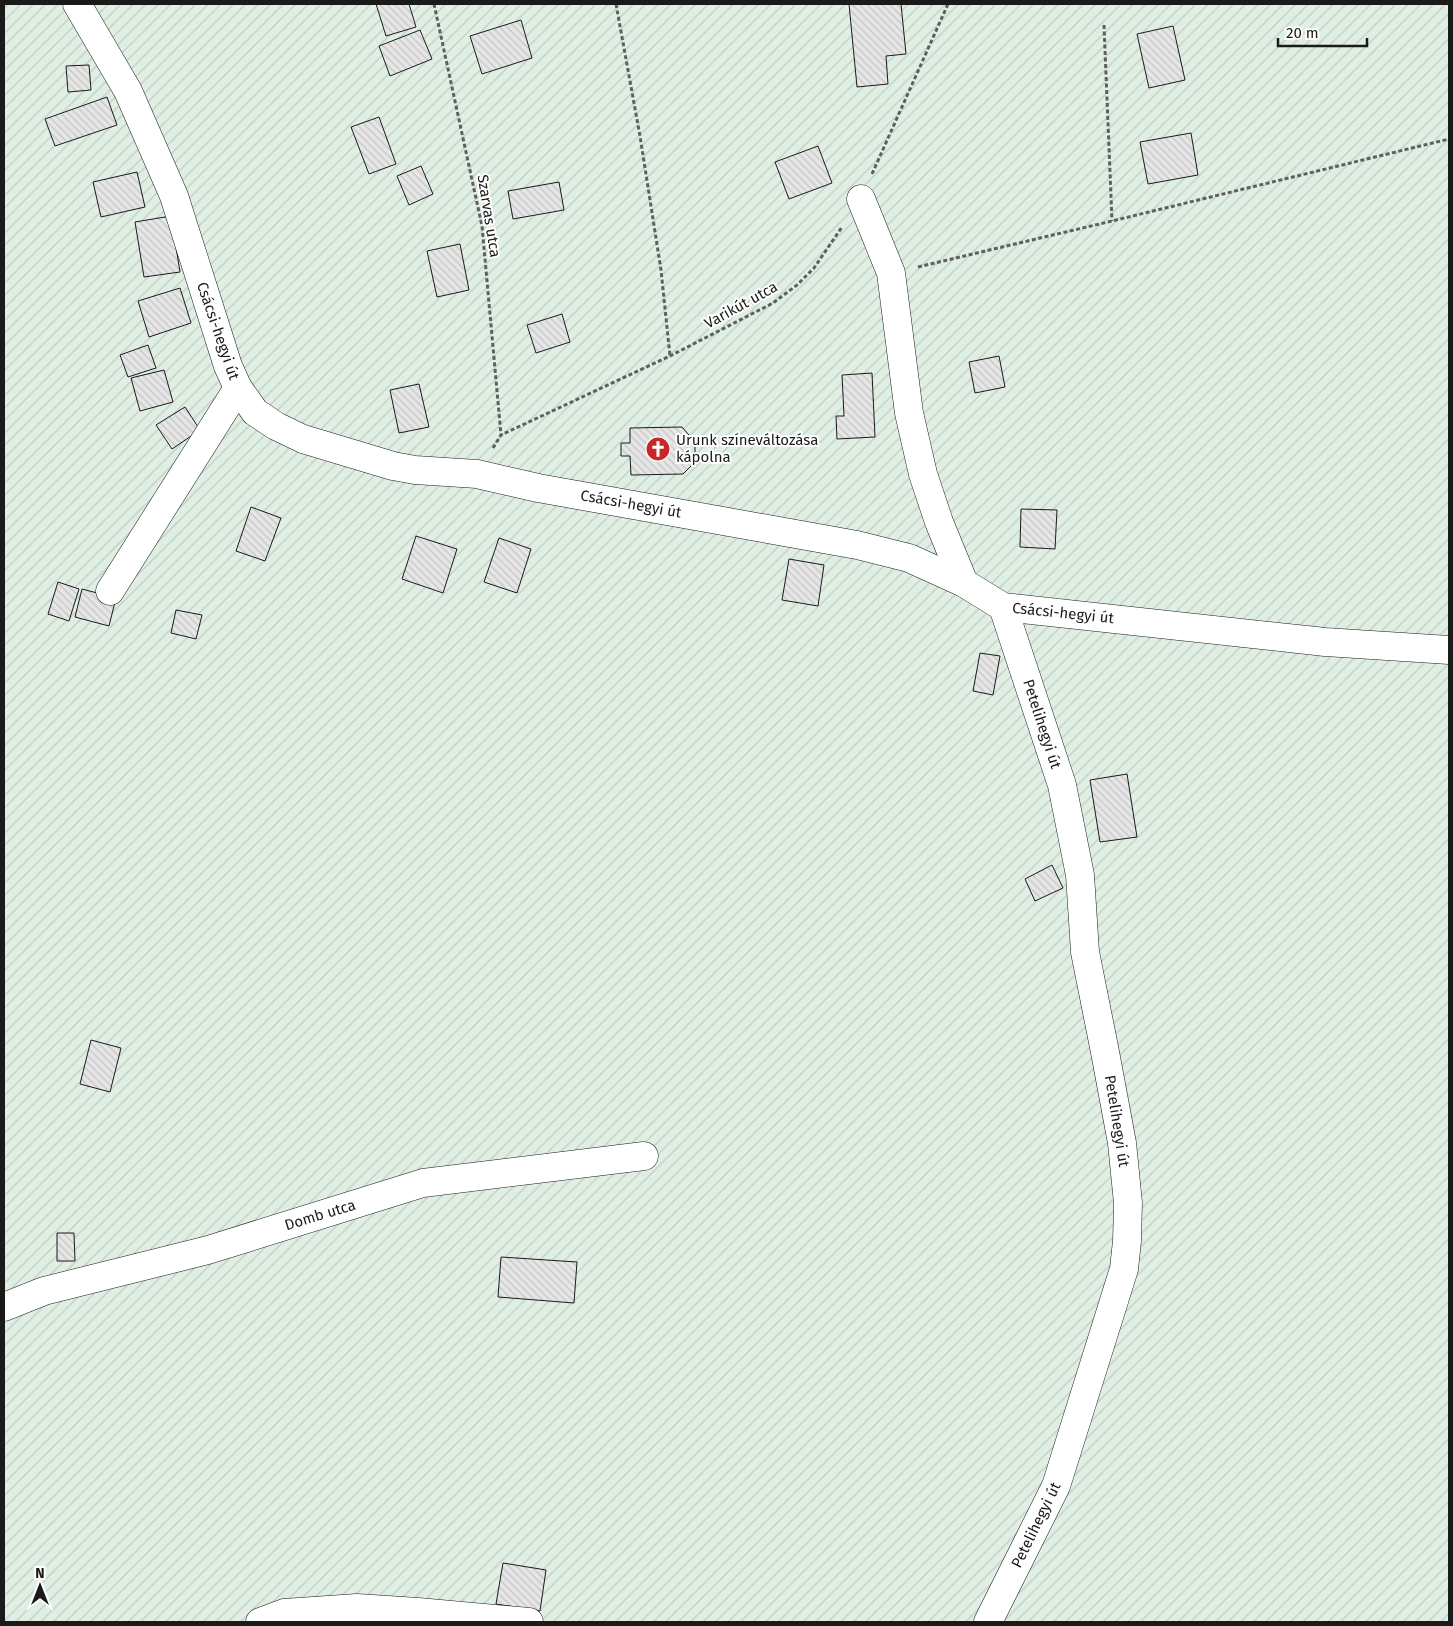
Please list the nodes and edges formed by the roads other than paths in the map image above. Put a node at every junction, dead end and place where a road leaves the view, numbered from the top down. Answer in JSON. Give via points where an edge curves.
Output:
{"nodes":[{"id":1,"x":77,"y":4,"type":"edge"},
{"id":2,"x":861,"y":199,"type":"road end"},
{"id":3,"x":238,"y":388,"type":"junction"},
{"id":4,"x":964,"y":583,"type":"junction"},
{"id":5,"x":110,"y":591,"type":"dead end"},
{"id":6,"x":1003,"y":607,"type":"junction"},
{"id":7,"x":1449,"y":650,"type":"edge"},
{"id":8,"x":644,"y":1156,"type":"dead end"},
{"id":9,"x":4,"y":1307,"type":"edge"},
{"id":10,"x":260,"y":1622,"type":"edge"},
{"id":11,"x":529,"y":1622,"type":"edge"},
{"id":12,"x":988,"y":1622,"type":"edge"}],
"edges":[{"from":1,"to":3,"type":"street","name":"Csácsi-hegyi út","via":[[128,91],[174,196],[228,366]]},
{"from":2,"to":4,"type":"street","via":[[890,273],[909,412],[923,474]]},
{"from":3,"to":4,"type":"street","name":"Csácsi-hegyi út","via":[[255,412],[276,426],[303,439],[393,466],[478,474],[538,488],[857,545],[909,558]]},
{"from":3,"to":5,"type":"street"},
{"from":4,"to":6,"type":"street","name":"Csácsi-hegyi út"},
{"from":6,"to":7,"type":"street","name":"Csácsi-hegyi út","via":[[1325,642]]},
{"from":6,"to":12,"type":"street","name":"Petelihegyi út","via":[[1062,785],[1080,875],[1085,952],[1122,1143],[1128,1241],[1124,1269],[1056,1486]]},
{"from":8,"to":9,"type":"street","name":"Domb utca","via":[[423,1183],[208,1250],[44,1291]]},
{"from":10,"to":11,"type":"street","via":[[284,1613],[357,1608]]}]}
